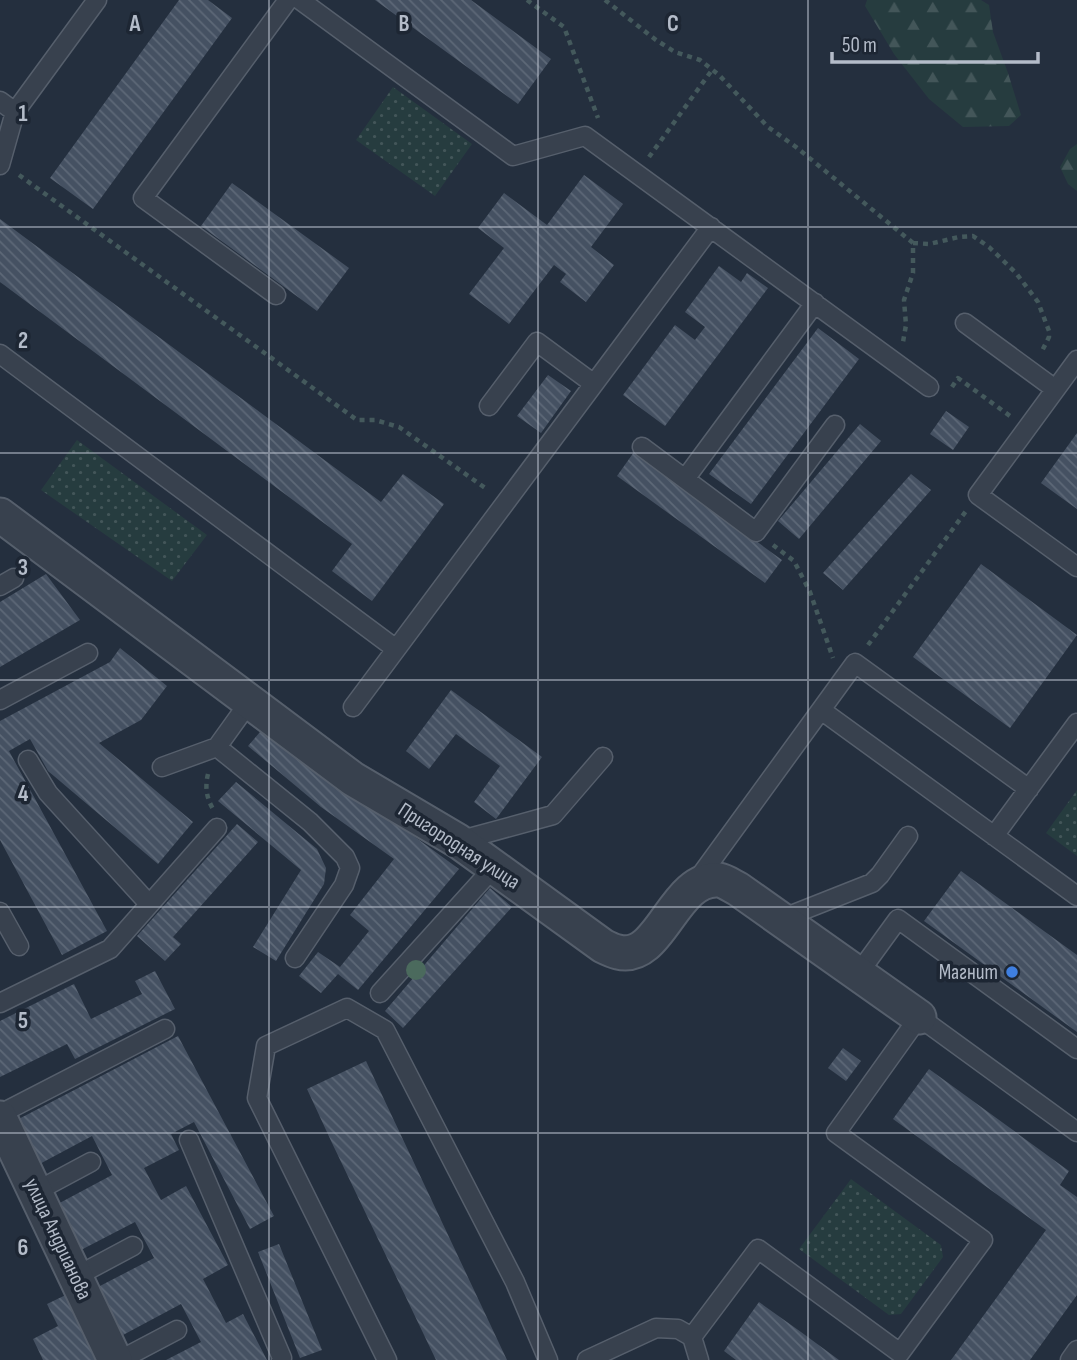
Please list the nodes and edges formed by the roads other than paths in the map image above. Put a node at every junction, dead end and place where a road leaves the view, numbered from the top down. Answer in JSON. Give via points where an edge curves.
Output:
{"nodes":[{"id":1,"x":97,"y":0,"type":"edge"},
{"id":2,"x":288,"y":0,"type":"edge"},
{"id":3,"x":300,"y":0,"type":"edge"},
{"id":4,"x":0,"y":101,"type":"edge"},
{"id":5,"x":15,"y":112,"type":"junction"},
{"id":6,"x":0,"y":164,"type":"edge"},
{"id":7,"x":711,"y":227,"type":"junction"},
{"id":8,"x":276,"y":295,"type":"dead end"},
{"id":9,"x":815,"y":303,"type":"junction"},
{"id":10,"x":965,"y":323,"type":"dead end"},
{"id":11,"x":0,"y":354,"type":"edge"},
{"id":12,"x":1077,"y":360,"type":"edge"},
{"id":13,"x":594,"y":384,"type":"junction"},
{"id":14,"x":929,"y":387,"type":"road end"},
{"id":15,"x":1055,"y":389,"type":"junction"},
{"id":16,"x":489,"y":407,"type":"dead end"},
{"id":17,"x":835,"y":425,"type":"dead end"},
{"id":18,"x":642,"y":447,"type":"dead end"},
{"id":19,"x":685,"y":479,"type":"junction"},
{"id":20,"x":0,"y":515,"type":"edge"},
{"id":21,"x":1077,"y":567,"type":"edge"},
{"id":22,"x":396,"y":649,"type":"junction"},
{"id":23,"x":88,"y":653,"type":"dead end"},
{"id":24,"x":0,"y":700,"type":"edge"},
{"id":25,"x":250,"y":701,"type":"junction"},
{"id":26,"x":353,"y":707,"type":"dead end"},
{"id":27,"x":821,"y":710,"type":"junction"},
{"id":28,"x":1077,"y":723,"type":"edge"},
{"id":29,"x":217,"y":747,"type":"junction"},
{"id":30,"x":603,"y":757,"type":"dead end"},
{"id":31,"x":29,"y":760,"type":"dead end"},
{"id":32,"x":162,"y":767,"type":"dead end"},
{"id":33,"x":1029,"y":789,"type":"junction"},
{"id":34,"x":217,"y":828,"type":"road end"},
{"id":35,"x":908,"y":836,"type":"dead end"},
{"id":36,"x":995,"y":836,"type":"junction"},
{"id":37,"x":458,"y":841,"type":"junction"},
{"id":38,"x":495,"y":866,"type":"junction"},
{"id":39,"x":689,"y":891,"type":"junction"},
{"id":40,"x":1077,"y":897,"type":"edge"},
{"id":41,"x":149,"y":904,"type":"junction"},
{"id":42,"x":0,"y":912,"type":"edge"},
{"id":43,"x":781,"y":919,"type":"junction"},
{"id":44,"x":19,"y":946,"type":"dead end"},
{"id":45,"x":295,"y":958,"type":"dead end"},
{"id":46,"x":858,"y":974,"type":"junction"},
{"id":47,"x":380,"y":993,"type":"dead end"},
{"id":48,"x":0,"y":1003,"type":"edge"},
{"id":49,"x":919,"y":1017,"type":"junction"},
{"id":50,"x":165,"y":1029,"type":"dead end"},
{"id":51,"x":1077,"y":1049,"type":"edge"},
{"id":52,"x":0,"y":1116,"type":"edge"},
{"id":53,"x":1077,"y":1132,"type":"edge"},
{"id":54,"x":189,"y":1140,"type":"dead end"},
{"id":55,"x":91,"y":1162,"type":"dead end"},
{"id":56,"x":35,"y":1192,"type":"junction"},
{"id":57,"x":133,"y":1246,"type":"dead end"},
{"id":58,"x":75,"y":1276,"type":"junction"},
{"id":59,"x":177,"y":1330,"type":"dead end"},
{"id":60,"x":692,"y":1337,"type":"junction"},
{"id":61,"x":1077,"y":1350,"type":"edge"},
{"id":62,"x":117,"y":1360,"type":"edge"},
{"id":63,"x":281,"y":1360,"type":"edge"},
{"id":64,"x":387,"y":1360,"type":"edge"},
{"id":65,"x":548,"y":1360,"type":"edge"},
{"id":66,"x":587,"y":1360,"type":"edge"},
{"id":67,"x":699,"y":1360,"type":"edge"},
{"id":68,"x":1070,"y":1360,"type":"edge"}],
"edges":[{"from":1,"to":5,"type":"lane"},
{"from":2,"to":8,"type":"lane","via":[[143,198]]},
{"from":3,"to":7,"type":"lane","via":[[513,156],[585,136]]},
{"from":4,"to":5,"type":"lane"},
{"from":5,"to":6,"type":"lane"},
{"from":7,"to":9,"type":"lane"},
{"from":7,"to":13,"type":"lane"},
{"from":9,"to":14,"type":"lane"},
{"from":9,"to":19,"type":"lane"},
{"from":10,"to":15,"type":"lane"},
{"from":11,"to":22,"type":"lane"},
{"from":12,"to":15,"type":"lane"},
{"from":13,"to":16,"type":"lane","via":[[537,342]]},
{"from":13,"to":22,"type":"lane"},
{"from":15,"to":21,"type":"lane","via":[[978,495]]},
{"from":17,"to":19,"type":"lane","via":[[756,532]]},
{"from":18,"to":19,"type":"lane"},
{"from":20,"to":25,"type":"street","name":"Пригородная улица"},
{"from":22,"to":26,"type":"lane"},
{"from":23,"to":24,"type":"lane"},
{"from":25,"to":29,"type":"lane"},
{"from":25,"to":37,"type":"street","name":"Пригородная улица","via":[[353,779]]},
{"from":27,"to":33,"type":"lane","via":[[852,668]]},
{"from":27,"to":36,"type":"lane"},
{"from":27,"to":39,"type":"lane"},
{"from":28,"to":33,"type":"lane"},
{"from":29,"to":32,"type":"lane"},
{"from":29,"to":45,"type":"lane","via":[[310,822],[350,868],[344,885]]},
{"from":30,"to":37,"type":"lane","via":[[553,816]]},
{"from":31,"to":41,"type":"lane","via":[[48,793]]},
{"from":33,"to":36,"type":"lane"},
{"from":34,"to":41,"type":"lane"},
{"from":35,"to":43,"type":"lane","via":[[872,883]]},
{"from":36,"to":40,"type":"lane"},
{"from":37,"to":38,"type":"street","name":"Пригородная улица"},
{"from":38,"to":39,"type":"street","name":"Пригородная улица","via":[[603,946],[620,953],[637,951],[651,939]]},
{"from":38,"to":47,"type":"lane"},
{"from":39,"to":43,"type":"street","via":[[705,881],[721,880]]},
{"from":41,"to":48,"type":"lane","via":[[110,949]]},
{"from":42,"to":44,"type":"lane"},
{"from":43,"to":46,"type":"street"},
{"from":46,"to":49,"type":"street"},
{"from":46,"to":51,"type":"lane","via":[[898,919]]},
{"from":49,"to":53,"type":"lane"},
{"from":49,"to":60,"type":"lane","via":[[836,1133],[983,1240],[900,1353],[758,1249]]},
{"from":50,"to":52,"type":"lane"},
{"from":52,"to":56,"type":"street","name":"улица Андрианова"},
{"from":54,"to":63,"type":"lane"},
{"from":55,"to":56,"type":"lane"},
{"from":56,"to":58,"type":"street","name":"улица Андрианова"},
{"from":57,"to":58,"type":"lane"},
{"from":58,"to":62,"type":"street","name":"улица Андрианова"},
{"from":59,"to":62,"type":"lane"},
{"from":60,"to":66,"type":"lane","via":[[678,1329],[656,1328]]},
{"from":60,"to":67,"type":"lane"},
{"from":61,"to":68,"type":"lane"},
{"from":64,"to":65,"type":"lane","via":[[257,1098],[266,1046],[347,1008],[385,1030],[514,1283]]}]}
